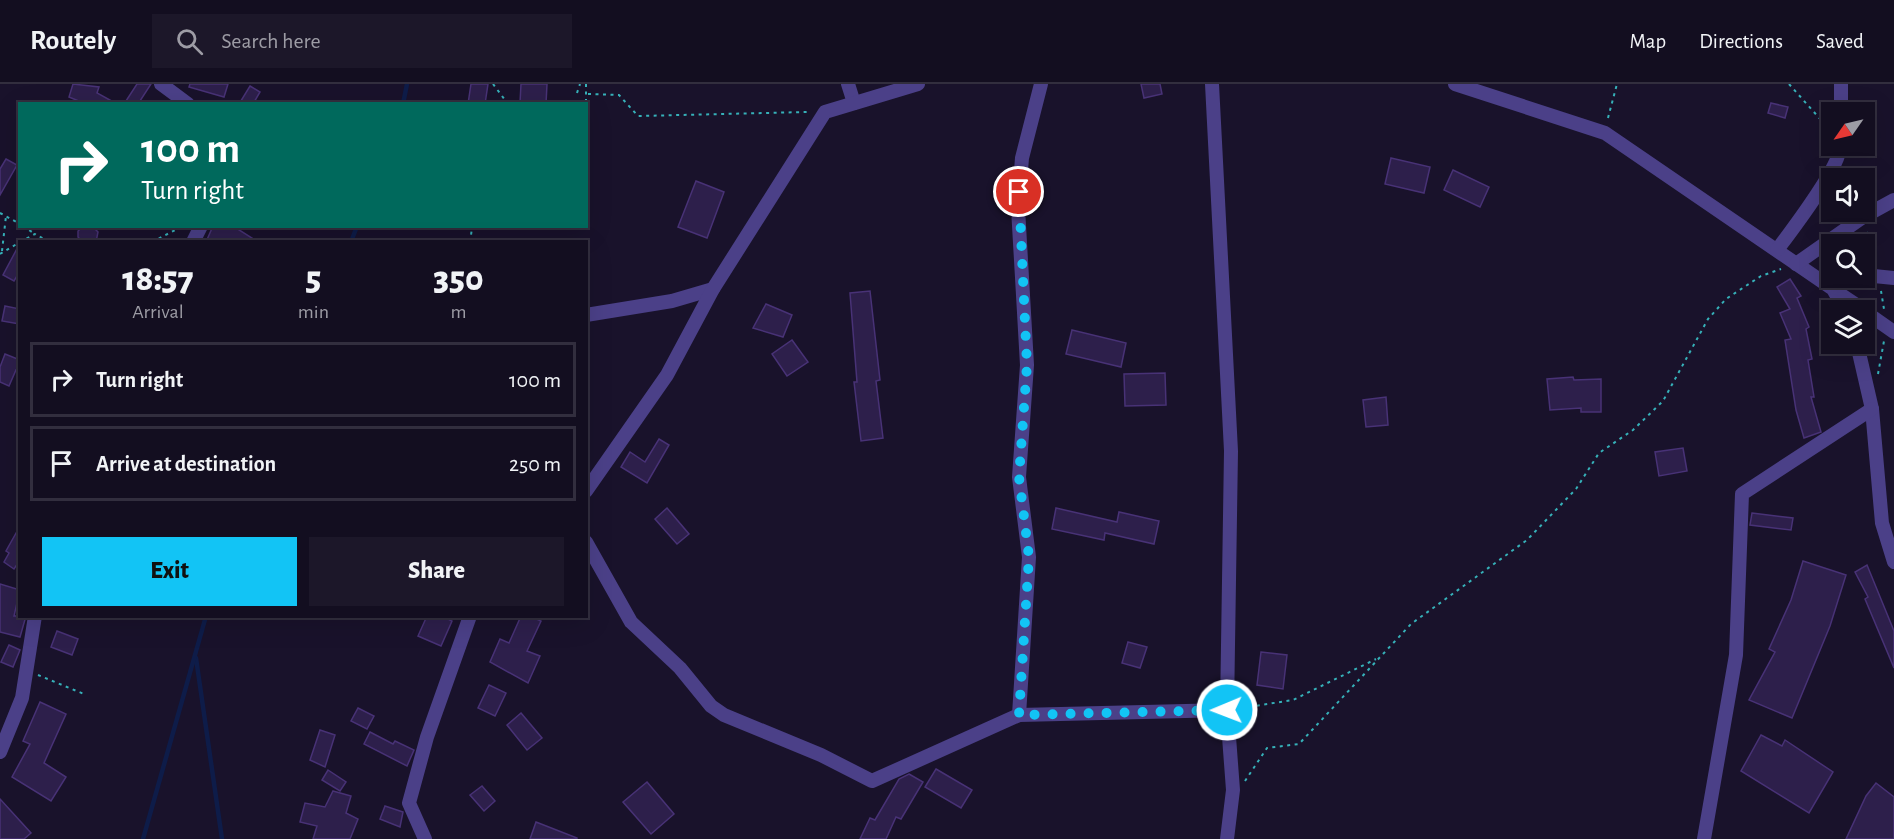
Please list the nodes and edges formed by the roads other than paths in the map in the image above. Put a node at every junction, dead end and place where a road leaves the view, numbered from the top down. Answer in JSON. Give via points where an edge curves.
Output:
{"nodes":[{"id":1,"x":848,"y":84,"type":"edge"},
{"id":2,"x":918,"y":84,"type":"edge"},
{"id":3,"x":1041,"y":84,"type":"edge"},
{"id":4,"x":1212,"y":84,"type":"edge"},
{"id":5,"x":1455,"y":84,"type":"edge"},
{"id":6,"x":1841,"y":84,"type":"edge"},
{"id":7,"x":167,"y":86,"type":"edge"},
{"id":8,"x":186,"y":102,"type":"edge"},
{"id":9,"x":1841,"y":102,"type":"edge"},
{"id":10,"x":854,"y":103,"type":"junction"},
{"id":11,"x":1840,"y":156,"type":"edge"},
{"id":12,"x":1894,"y":200,"type":"edge"},
{"id":13,"x":1777,"y":250,"type":"junction"},
{"id":14,"x":1802,"y":268,"type":"junction"},
{"id":15,"x":1821,"y":271,"type":"edge"},
{"id":16,"x":1875,"y":276,"type":"edge"},
{"id":17,"x":1894,"y":278,"type":"edge"},
{"id":18,"x":713,"y":289,"type":"junction"},
{"id":19,"x":1833,"y":289,"type":"junction"},
{"id":20,"x":1839,"y":300,"type":"edge"},
{"id":21,"x":1848,"y":300,"type":"edge"},
{"id":22,"x":588,"y":315,"type":"edge"},
{"id":23,"x":1875,"y":319,"type":"edge"},
{"id":24,"x":1894,"y":332,"type":"edge"},
{"id":25,"x":1859,"y":354,"type":"edge"},
{"id":26,"x":1872,"y":409,"type":"junction"},
{"id":27,"x":588,"y":488,"type":"edge"},
{"id":28,"x":588,"y":546,"type":"edge"},
{"id":29,"x":1894,"y":562,"type":"edge"},
{"id":30,"x":35,"y":618,"type":"edge"},
{"id":31,"x":469,"y":618,"type":"edge"},
{"id":32,"x":1227,"y":710,"type":"junction"},
{"id":33,"x":1019,"y":715,"type":"junction"},
{"id":34,"x":0,"y":752,"type":"edge"},
{"id":35,"x":425,"y":839,"type":"edge"},
{"id":36,"x":1227,"y":839,"type":"edge"},
{"id":37,"x":1704,"y":839,"type":"edge"}],
"edges":[{"from":1,"to":10,"type":"street"},
{"from":2,"to":10,"type":"street"},
{"from":3,"to":33,"type":"street","via":[[1022,158],[1018,208],[1027,365],[1019,477],[1029,557]]},
{"from":4,"to":32,"type":"street","via":[[1231,451]]},
{"from":5,"to":13,"type":"street","via":[[1605,133]]},
{"from":6,"to":9,"type":"street"},
{"from":7,"to":8,"type":"street"},
{"from":10,"to":18,"type":"street","via":[[825,112]]},
{"from":11,"to":13,"type":"street"},
{"from":12,"to":14,"type":"street","via":[[1863,217]]},
{"from":13,"to":14,"type":"street"},
{"from":14,"to":15,"type":"street"},
{"from":14,"to":19,"type":"street"},
{"from":16,"to":17,"type":"street"},
{"from":18,"to":22,"type":"street","via":[[672,301]]},
{"from":18,"to":27,"type":"street","via":[[667,375]]},
{"from":19,"to":20,"type":"street"},
{"from":19,"to":21,"type":"street"},
{"from":23,"to":24,"type":"street"},
{"from":25,"to":26,"type":"street"},
{"from":26,"to":29,"type":"street","via":[[1882,523]]},
{"from":26,"to":37,"type":"street","via":[[1742,494],[1736,655]]},
{"from":28,"to":33,"type":"street","via":[[631,622],[680,668],[711,706],[872,781]]},
{"from":30,"to":34,"type":"street","via":[[22,698]]},
{"from":31,"to":35,"type":"street","via":[[427,737],[409,803]]},
{"from":32,"to":33,"type":"street"},
{"from":32,"to":36,"type":"street","via":[[1233,790]]}]}
